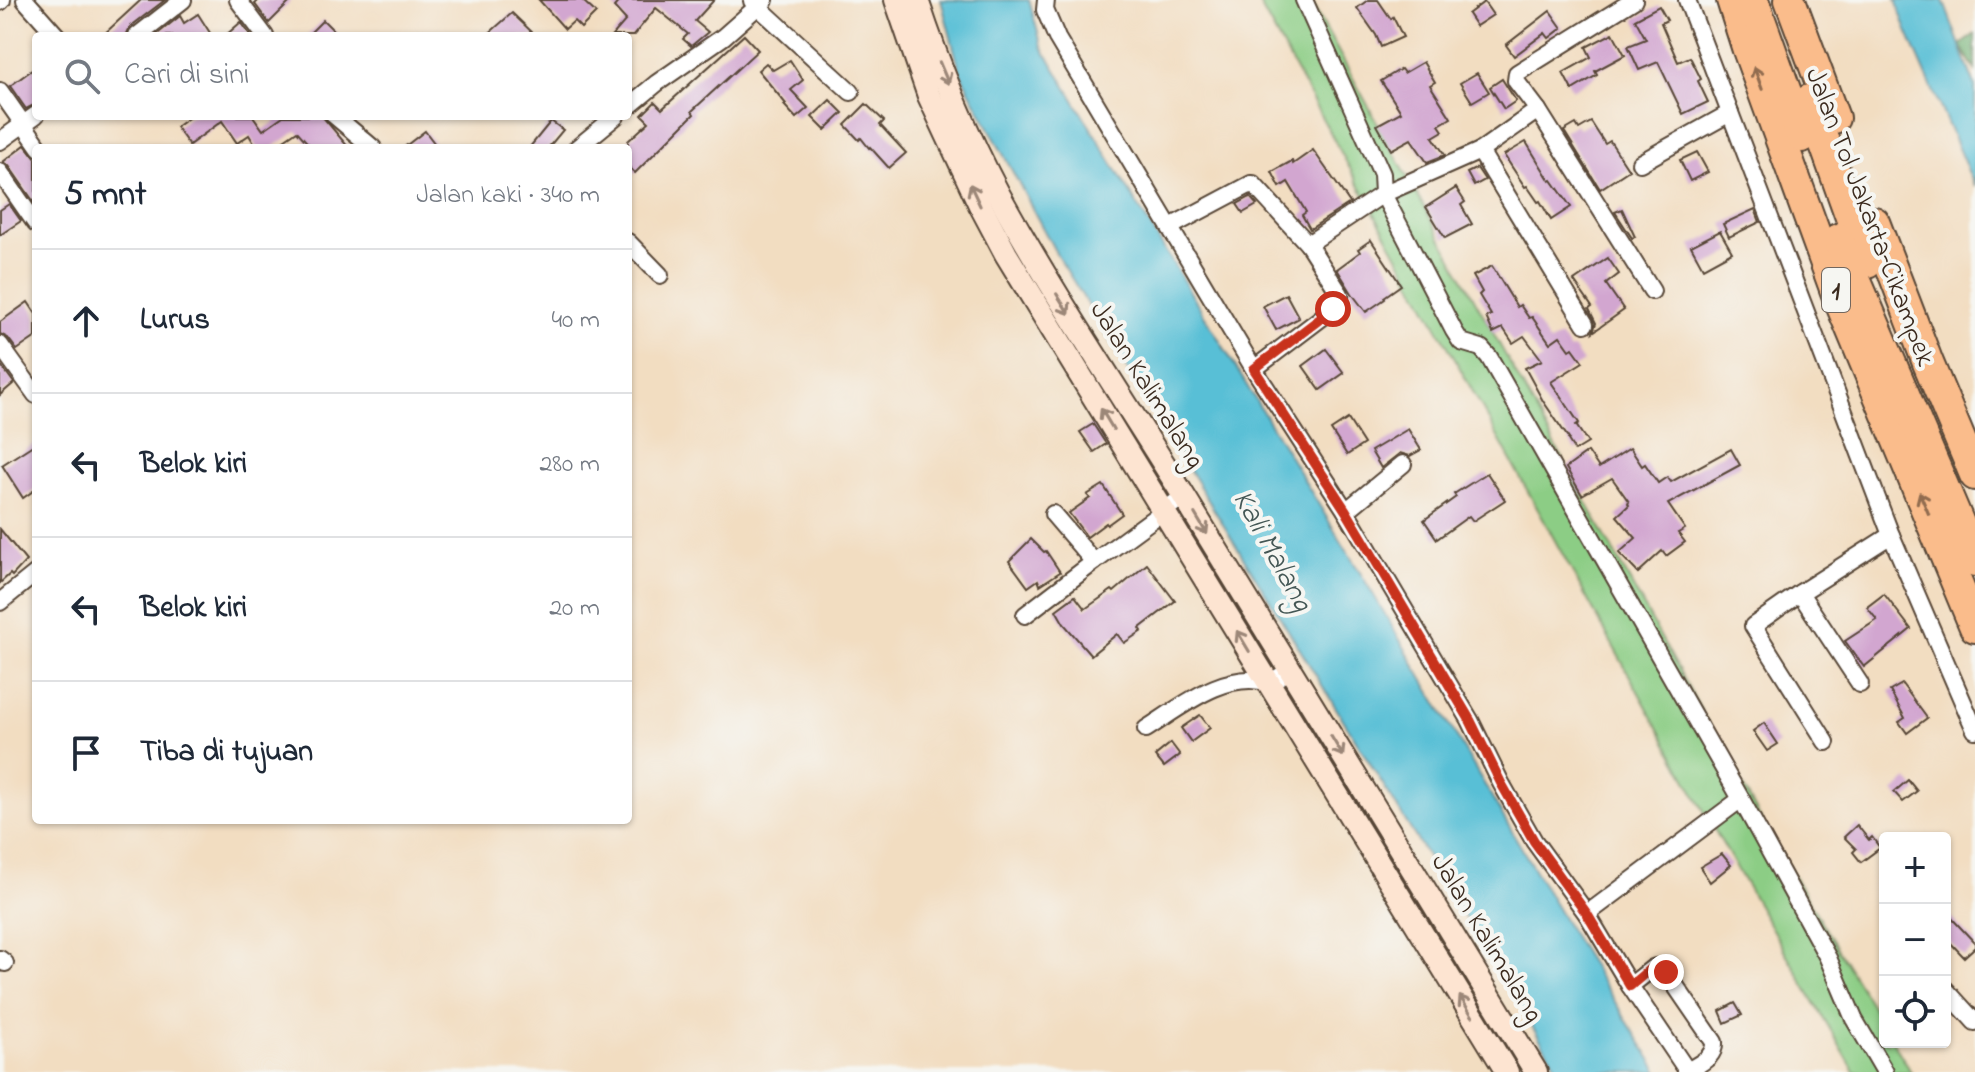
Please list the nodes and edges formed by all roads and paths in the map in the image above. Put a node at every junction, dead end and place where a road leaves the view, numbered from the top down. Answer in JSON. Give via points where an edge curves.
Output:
{"nodes":[{"id":1,"x":25,"y":0,"type":"edge"},
{"id":2,"x":183,"y":0,"type":"edge"},
{"id":3,"x":238,"y":0,"type":"edge"},
{"id":4,"x":896,"y":0,"type":"edge"},
{"id":5,"x":917,"y":0,"type":"edge"},
{"id":6,"x":1046,"y":0,"type":"edge"},
{"id":7,"x":1304,"y":0,"type":"edge"},
{"id":8,"x":1634,"y":0,"type":"edge"},
{"id":9,"x":1687,"y":0,"type":"edge"},
{"id":10,"x":1732,"y":0,"type":"edge"},
{"id":11,"x":1753,"y":0,"type":"edge"},
{"id":12,"x":1773,"y":0,"type":"edge"},
{"id":13,"x":1790,"y":0,"type":"edge"},
{"id":14,"x":758,"y":2,"type":"edge"},
{"id":15,"x":53,"y":32,"type":"edge"},
{"id":16,"x":146,"y":32,"type":"edge"},
{"id":17,"x":262,"y":32,"type":"edge"},
{"id":18,"x":0,"y":91,"type":"edge"},
{"id":19,"x":851,"y":92,"type":"dead end"},
{"id":20,"x":632,"y":104,"type":"edge"},
{"id":21,"x":1538,"y":110,"type":"junction"},
{"id":22,"x":1730,"y":113,"type":"junction"},
{"id":23,"x":29,"y":120,"type":"edge"},
{"id":24,"x":340,"y":120,"type":"edge"},
{"id":25,"x":607,"y":120,"type":"edge"},
{"id":26,"x":0,"y":141,"type":"edge"},
{"id":27,"x":38,"y":144,"type":"edge"},
{"id":28,"x":368,"y":144,"type":"edge"},
{"id":29,"x":581,"y":144,"type":"edge"},
{"id":30,"x":1480,"y":151,"type":"junction"},
{"id":31,"x":1640,"y":163,"type":"dead end"},
{"id":32,"x":0,"y":172,"type":"edge"},
{"id":33,"x":1383,"y":194,"type":"junction"},
{"id":34,"x":32,"y":218,"type":"edge"},
{"id":35,"x":1170,"y":227,"type":"junction"},
{"id":36,"x":1308,"y":244,"type":"junction"},
{"id":37,"x":632,"y":246,"type":"edge"},
{"id":38,"x":660,"y":275,"type":"dead end"},
{"id":39,"x":1652,"y":291,"type":"dead end"},
{"id":40,"x":1585,"y":324,"type":"dead end"},
{"id":41,"x":0,"y":345,"type":"edge"},
{"id":42,"x":1254,"y":369,"type":"junction"},
{"id":43,"x":32,"y":389,"type":"edge"},
{"id":44,"x":1403,"y":464,"type":"dead end"},
{"id":45,"x":1975,"y":475,"type":"edge"},
{"id":46,"x":1184,"y":496,"type":"junction"},
{"id":47,"x":1164,"y":511,"type":"junction"},
{"id":48,"x":1346,"y":511,"type":"junction"},
{"id":49,"x":1053,"y":514,"type":"dead end"},
{"id":50,"x":1975,"y":523,"type":"edge"},
{"id":51,"x":1891,"y":535,"type":"junction"},
{"id":52,"x":1975,"y":561,"type":"edge"},
{"id":53,"x":1094,"y":562,"type":"junction"},
{"id":54,"x":32,"y":576,"type":"edge"},
{"id":55,"x":1800,"y":593,"type":"junction"},
{"id":56,"x":0,"y":602,"type":"edge"},
{"id":57,"x":1025,"y":615,"type":"dead end"},
{"id":58,"x":1975,"y":627,"type":"edge"},
{"id":59,"x":1290,"y":670,"type":"junction"},
{"id":60,"x":1269,"y":683,"type":"junction"},
{"id":61,"x":1860,"y":684,"type":"dead end"},
{"id":62,"x":1146,"y":729,"type":"dead end"},
{"id":63,"x":1975,"y":730,"type":"edge"},
{"id":64,"x":1826,"y":742,"type":"dead end"},
{"id":65,"x":1741,"y":799,"type":"junction"},
{"id":66,"x":1587,"y":914,"type":"junction"},
{"id":67,"x":1630,"y":986,"type":"junction"},
{"id":68,"x":1951,"y":996,"type":"edge"},
{"id":69,"x":1975,"y":1022,"type":"edge"},
{"id":70,"x":1507,"y":1072,"type":"edge"},
{"id":71,"x":1536,"y":1072,"type":"edge"},
{"id":72,"x":1688,"y":1072,"type":"edge"},
{"id":73,"x":1885,"y":1072,"type":"edge"}],
"edges":[{"from":1,"to":15,"type":"street"},
{"from":2,"to":16,"type":"street"},
{"from":3,"to":17,"type":"street"},
{"from":47,"to":4,"type":"main road","name":"Jalan Kalimalang","one_way":true,"via":[[980,205],[929,96]]},
{"from":5,"to":46,"type":"main road","name":"Jalan Kalimalang","one_way":true,"via":[[931,45],[998,193]]},
{"from":6,"to":35,"type":"street","via":[[1057,38]]},
{"from":7,"to":33,"type":"street","via":[[1382,174]]},
{"from":8,"to":21,"type":"street","via":[[1517,73],[1519,87]]},
{"from":9,"to":22,"type":"street"},
{"from":58,"to":10,"type":"highway","name":"Jalan Tol Jakarta–Cikampek","number":"1","one_way":true,"via":[[1838,297]]},
{"from":11,"to":52,"type":"highway","number":"1","via":[[1846,259]]},
{"from":12,"to":50,"type":"highway","number":"1","via":[[1863,250]]},
{"from":13,"to":45,"type":"highway","name":"Jalan Tol Jakarta–Cikampek","number":"1"},
{"from":14,"to":19,"type":"street"},
{"from":14,"to":20,"type":"street","via":[[723,37]]},
{"from":18,"to":23,"type":"street"},
{"from":21,"to":30,"type":"street"},
{"from":21,"to":39,"type":"street"},
{"from":22,"to":31,"type":"street"},
{"from":22,"to":51,"type":"street"},
{"from":23,"to":26,"type":"street"},
{"from":23,"to":27,"type":"street"},
{"from":24,"to":28,"type":"street"},
{"from":25,"to":29,"type":"street"},
{"from":30,"to":33,"type":"street"},
{"from":30,"to":40,"type":"street"},
{"from":32,"to":34,"type":"street"},
{"from":33,"to":36,"type":"street"},
{"from":33,"to":65,"type":"street","via":[[1457,337],[1489,357]]},
{"from":35,"to":36,"type":"street","via":[[1251,184]]},
{"from":35,"to":42,"type":"street"},
{"from":36,"to":42,"type":"street","via":[[1340,300]]},
{"from":37,"to":38,"type":"street"},
{"from":41,"to":43,"type":"street"},
{"from":42,"to":48,"type":"street"},
{"from":44,"to":48,"type":"street"},
{"from":46,"to":47,"type":"street"},
{"from":46,"to":59,"type":"main road","name":"Jalan Kalimalang","one_way":true},
{"from":47,"to":53,"type":"street"},
{"from":60,"to":47,"type":"main road","name":"Jalan Kalimalang","one_way":true},
{"from":48,"to":66,"type":"street","via":[[1470,720],[1534,841]]},
{"from":49,"to":53,"type":"street"},
{"from":51,"to":55,"type":"street"},
{"from":51,"to":63,"type":"street"},
{"from":53,"to":57,"type":"street"},
{"from":54,"to":56,"type":"street"},
{"from":55,"to":61,"type":"street"},
{"from":55,"to":64,"type":"street","via":[[1753,626]]},
{"from":59,"to":60,"type":"street"},
{"from":59,"to":71,"type":"main road","name":"Jalan Kalimalang","one_way":true},
{"from":60,"to":62,"type":"street","via":[[1253,678],[1223,685]]},
{"from":70,"to":60,"type":"main road","name":"Jalan Kalimalang","one_way":true},
{"from":65,"to":66,"type":"street"},
{"from":65,"to":73,"type":"street"},
{"from":66,"to":67,"type":"street"},
{"from":67,"to":72,"type":"street"},
{"from":67,"to":72,"type":"street","via":[[1650,969],[1666,972],[1714,1042],[1714,1052]]},
{"from":68,"to":69,"type":"street"}]}
